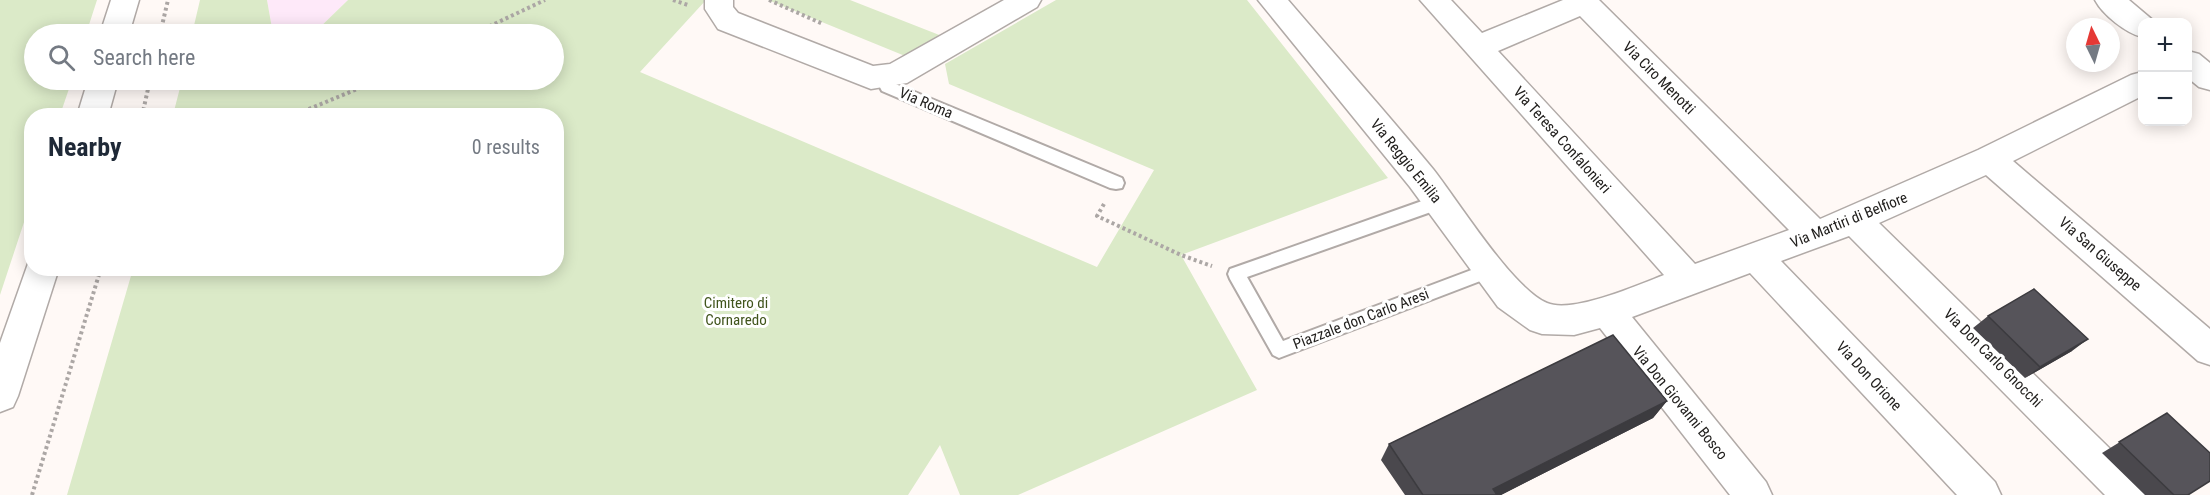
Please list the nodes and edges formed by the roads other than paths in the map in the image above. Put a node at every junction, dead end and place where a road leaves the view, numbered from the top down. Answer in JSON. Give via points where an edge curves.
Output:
{"nodes":[{"id":1,"x":718,"y":0,"type":"edge"},
{"id":2,"x":1027,"y":0,"type":"edge"},
{"id":3,"x":1272,"y":0,"type":"edge"},
{"id":4,"x":1434,"y":0,"type":"edge"},
{"id":5,"x":2109,"y":0,"type":"edge"},
{"id":6,"x":2138,"y":23,"type":"edge"},
{"id":7,"x":1476,"y":46,"type":"junction"},
{"id":8,"x":2210,"y":49,"type":"edge"},
{"id":9,"x":2192,"y":58,"type":"edge"},
{"id":10,"x":2192,"y":65,"type":"edge"},
{"id":11,"x":883,"y":78,"type":"junction"},
{"id":12,"x":2210,"y":79,"type":"edge"},
{"id":13,"x":2138,"y":85,"type":"edge"},
{"id":14,"x":100,"y":90,"type":"edge"},
{"id":15,"x":94,"y":108,"type":"edge"},
{"id":16,"x":1989,"y":159,"type":"junction"},
{"id":17,"x":1116,"y":183,"type":"road end"},
{"id":18,"x":1439,"y":202,"type":"junction"},
{"id":19,"x":1854,"y":220,"type":"junction"},
{"id":20,"x":1815,"y":235,"type":"junction"},
{"id":21,"x":1756,"y":257,"type":"junction"},
{"id":22,"x":1490,"y":270,"type":"junction"},
{"id":23,"x":39,"y":276,"type":"edge"},
{"id":24,"x":1690,"y":281,"type":"junction"},
{"id":25,"x":1607,"y":311,"type":"junction"},
{"id":26,"x":1542,"y":319,"type":"joint"},
{"id":27,"x":2210,"y":350,"type":"edge"},
{"id":28,"x":0,"y":396,"type":"edge"},
{"id":29,"x":1753,"y":495,"type":"edge"},
{"id":30,"x":1982,"y":495,"type":"edge"},
{"id":31,"x":2131,"y":495,"type":"edge"}],
"edges":[{"from":1,"to":11,"type":"street","name":"Via Roma","via":[[718,9],[728,21],[863,77]]},
{"from":2,"to":11,"type":"street","via":[[904,71]]},
{"from":3,"to":18,"type":"street","name":"Via Reggio Emilia"},
{"from":4,"to":7,"type":"street","name":"Via Teresa Confalonieri"},
{"from":5,"to":6,"type":"street"},
{"from":7,"to":20,"type":"street","name":"Via Ciro Menotti","via":[[1584,3]]},
{"from":7,"to":24,"type":"street","name":"Via Teresa Confalonieri"},
{"from":8,"to":9,"type":"street"},
{"from":10,"to":12,"type":"street"},
{"from":11,"to":17,"type":"lane","name":"Via Roma","via":[[887,87]]},
{"from":13,"to":16,"type":"street","name":"Via Martiri di Belfiore"},
{"from":14,"to":15,"type":"street"},
{"from":16,"to":19,"type":"street","name":"Via Martiri di Belfiore"},
{"from":16,"to":27,"type":"street","name":"Via San Giuseppe"},
{"from":18,"to":22,"type":"street","name":"Via Reggio Emilia"},
{"from":18,"to":22,"type":"lane","name":"Piazzale don Carlo Aresi","via":[[1236,274],[1279,350]]},
{"from":19,"to":20,"type":"street","name":"Via Martiri di Belfiore"},
{"from":19,"to":31,"type":"street","name":"Via Don Carlo Gnocchi"},
{"from":20,"to":21,"type":"street","name":"Via Martiri di Belfiore"},
{"from":21,"to":24,"type":"street","name":"Via Martiri di Belfiore"},
{"from":21,"to":30,"type":"street","name":"Via Don Orione"},
{"from":22,"to":26,"type":"street","name":"Via Reggio Emilia","via":[[1510,297]]},
{"from":23,"to":28,"type":"street"},
{"from":24,"to":25,"type":"street","name":"Via Martiri di Belfiore"},
{"from":25,"to":26,"type":"street","name":"Via Martiri di Belfiore","via":[[1574,320]]},
{"from":25,"to":29,"type":"street","name":"Via Don Giovanni Bosco"}]}
